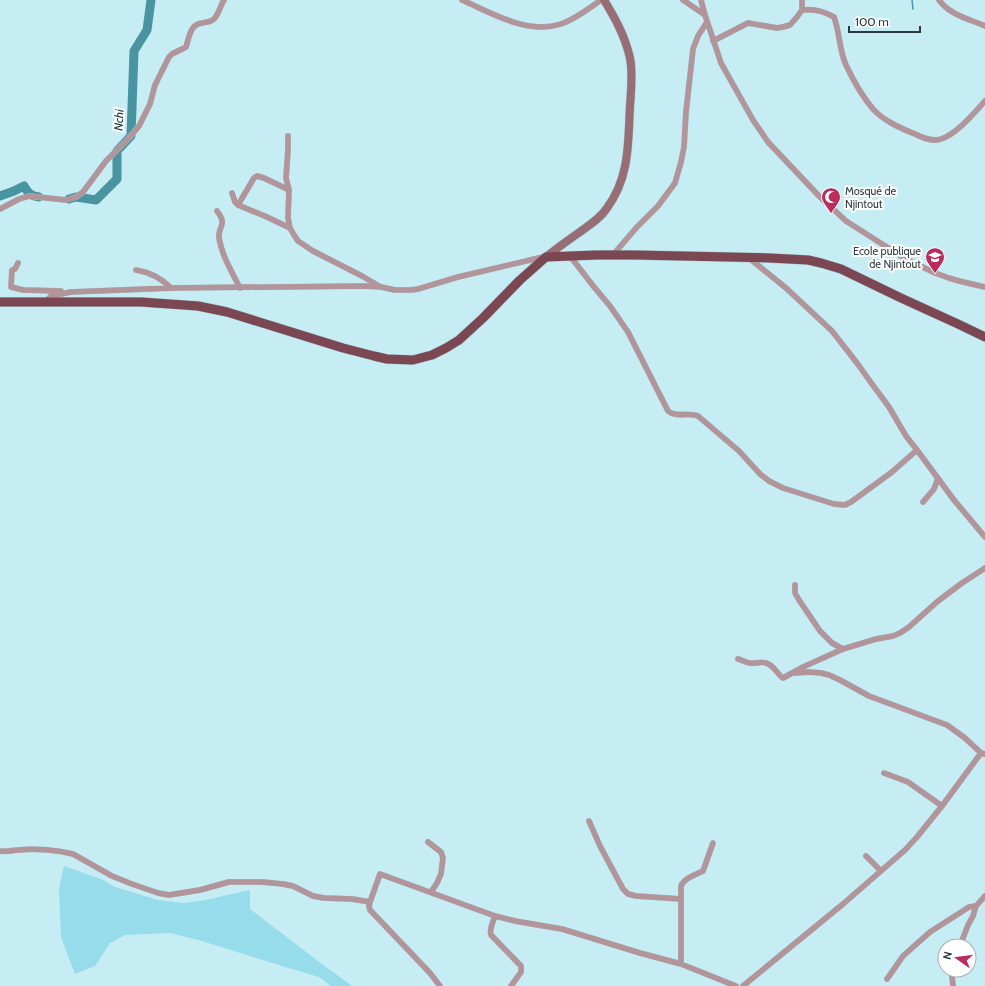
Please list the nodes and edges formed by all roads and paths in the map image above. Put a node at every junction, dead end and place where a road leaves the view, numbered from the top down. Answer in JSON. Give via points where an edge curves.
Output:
{"nodes":[{"id":1,"x":224,"y":0,"type":"edge"},
{"id":2,"x":462,"y":0,"type":"edge"},
{"id":3,"x":602,"y":0,"type":"edge"},
{"id":4,"x":683,"y":0,"type":"edge"},
{"id":5,"x":701,"y":0,"type":"edge"},
{"id":6,"x":802,"y":0,"type":"edge"},
{"id":7,"x":939,"y":0,"type":"edge"},
{"id":8,"x":802,"y":10,"type":"junction"},
{"id":9,"x":705,"y":15,"type":"junction"},
{"id":10,"x":707,"y":22,"type":"junction"},
{"id":11,"x":985,"y":26,"type":"edge"},
{"id":12,"x":713,"y":41,"type":"junction"},
{"id":13,"x":985,"y":101,"type":"edge"},
{"id":14,"x":288,"y":136,"type":"dead end"},
{"id":15,"x":289,"y":190,"type":"junction"},
{"id":16,"x":232,"y":193,"type":"dead end"},
{"id":17,"x":238,"y":205,"type":"junction"},
{"id":18,"x":0,"y":209,"type":"edge"},
{"id":19,"x":217,"y":211,"type":"dead end"},
{"id":20,"x":290,"y":228,"type":"junction"},
{"id":21,"x":570,"y":256,"type":"junction"},
{"id":22,"x":612,"y":256,"type":"junction"},
{"id":23,"x":546,"y":257,"type":"junction"},
{"id":24,"x":748,"y":258,"type":"junction"},
{"id":25,"x":18,"y":263,"type":"dead end"},
{"id":26,"x":136,"y":270,"type":"dead end"},
{"id":27,"x":381,"y":287,"type":"junction"},
{"id":28,"x":985,"y":287,"type":"edge"},
{"id":29,"x":171,"y":288,"type":"junction"},
{"id":30,"x":240,"y":288,"type":"junction"},
{"id":31,"x":71,"y":292,"type":"junction"},
{"id":32,"x":0,"y":302,"type":"edge"},
{"id":33,"x":45,"y":302,"type":"junction"},
{"id":34,"x":985,"y":337,"type":"edge"},
{"id":35,"x":917,"y":450,"type":"junction"},
{"id":36,"x":938,"y":478,"type":"junction"},
{"id":37,"x":923,"y":502,"type":"dead end"},
{"id":38,"x":985,"y":537,"type":"edge"},
{"id":39,"x":985,"y":568,"type":"edge"},
{"id":40,"x":795,"y":585,"type":"dead end"},
{"id":41,"x":843,"y":649,"type":"junction"},
{"id":42,"x":738,"y":658,"type":"dead end"},
{"id":43,"x":793,"y":673,"type":"junction"},
{"id":44,"x":983,"y":754,"type":"edge"},
{"id":45,"x":884,"y":773,"type":"dead end"},
{"id":46,"x":942,"y":806,"type":"junction"},
{"id":47,"x":589,"y":821,"type":"dead end"},
{"id":48,"x":428,"y":842,"type":"dead end"},
{"id":49,"x":713,"y":843,"type":"dead end"},
{"id":50,"x":0,"y":851,"type":"edge"},
{"id":51,"x":866,"y":856,"type":"dead end"},
{"id":52,"x":881,"y":871,"type":"junction"},
{"id":53,"x":431,"y":892,"type":"junction"},
{"id":54,"x":985,"y":896,"type":"edge"},
{"id":55,"x":681,"y":899,"type":"junction"},
{"id":56,"x":370,"y":902,"type":"junction"},
{"id":57,"x":976,"y":906,"type":"junction"},
{"id":58,"x":495,"y":916,"type":"junction"},
{"id":59,"x":963,"y":938,"type":"edge"},
{"id":60,"x":681,"y":964,"type":"junction"},
{"id":61,"x":887,"y":979,"type":"dead end"},
{"id":62,"x":440,"y":986,"type":"edge"},
{"id":63,"x":511,"y":986,"type":"edge"},
{"id":64,"x":736,"y":986,"type":"edge"},
{"id":65,"x":743,"y":986,"type":"edge"}],
"edges":[{"from":1,"to":18,"type":"street","via":[[214,19],[195,25],[186,47],[169,57],[138,126],[106,161],[83,192],[66,200],[29,196]]},
{"from":2,"to":3,"type":"street","via":[[502,18],[536,26],[555,26],[563,23]]},
{"from":3,"to":23,"type":"main road","via":[[624,37],[631,66],[626,165],[619,188],[602,216]]},
{"from":4,"to":9,"type":"street"},
{"from":5,"to":9,"type":"street"},
{"from":6,"to":8,"type":"street"},
{"from":7,"to":11,"type":"street","via":[[952,12]]},
{"from":8,"to":12,"type":"street","via":[[790,25],[777,28],[748,23]]},
{"from":8,"to":13,"type":"street","via":[[818,10],[834,18],[846,65],[861,92],[874,109],[895,125],[927,139],[941,139],[958,128]]},
{"from":9,"to":10,"type":"street"},
{"from":10,"to":12,"type":"street"},
{"from":10,"to":22,"type":"street","via":[[693,49],[684,147],[675,183],[658,206]]},
{"from":12,"to":28,"type":"street","via":[[721,63],[764,137],[832,209],[904,258],[935,273]]},
{"from":14,"to":15,"type":"street","via":[[286,178]]},
{"from":15,"to":17,"type":"street","via":[[257,176]]},
{"from":15,"to":20,"type":"street"},
{"from":16,"to":17,"type":"street"},
{"from":17,"to":20,"type":"street"},
{"from":19,"to":30,"type":"street","via":[[223,220],[219,234],[222,250]]},
{"from":20,"to":27,"type":"street","via":[[304,246]]},
{"from":21,"to":22,"type":"highway"},
{"from":21,"to":23,"type":"highway"},
{"from":21,"to":35,"type":"street","via":[[628,332],[668,411],[673,414],[698,416],[769,481],[783,488],[845,505],[877,484]]},
{"from":22,"to":24,"type":"highway"},
{"from":23,"to":27,"type":"street","via":[[458,276],[418,289],[395,290]]},
{"from":23,"to":33,"type":"highway","via":[[459,340],[432,356],[413,360],[374,356],[234,314],[198,306]]},
{"from":24,"to":34,"type":"highway","via":[[795,259],[831,266]]},
{"from":24,"to":35,"type":"street","via":[[781,284],[832,331],[889,407]]},
{"from":25,"to":31,"type":"street","via":[[12,270],[11,287]]},
{"from":26,"to":29,"type":"street","via":[[154,276]]},
{"from":27,"to":30,"type":"street"},
{"from":29,"to":30,"type":"street"},
{"from":29,"to":31,"type":"street"},
{"from":31,"to":33,"type":"street","via":[[51,296]]},
{"from":32,"to":33,"type":"highway"},
{"from":35,"to":36,"type":"street"},
{"from":36,"to":37,"type":"street"},
{"from":36,"to":38,"type":"street"},
{"from":39,"to":41,"type":"street","via":[[957,586],[900,633]]},
{"from":40,"to":41,"type":"street","via":[[799,600],[820,631],[832,643]]},
{"from":41,"to":43,"type":"street"},
{"from":42,"to":43,"type":"street","via":[[752,664],[768,663],[783,678]]},
{"from":43,"to":44,"type":"street","via":[[828,675],[869,696],[947,725]]},
{"from":44,"to":46,"type":"street"},
{"from":45,"to":46,"type":"street","via":[[908,782]]},
{"from":46,"to":52,"type":"street","via":[[917,837]]},
{"from":47,"to":55,"type":"street","via":[[600,846],[628,894]]},
{"from":48,"to":53,"type":"street","via":[[441,852],[442,858],[441,874]]},
{"from":49,"to":55,"type":"street","via":[[703,871],[682,883]]},
{"from":50,"to":56,"type":"street","via":[[36,849],[66,852],[112,876],[169,895],[242,881],[283,884],[313,896]]},
{"from":51,"to":52,"type":"street"},
{"from":52,"to":65,"type":"street"},
{"from":53,"to":56,"type":"street","via":[[380,874]]},
{"from":53,"to":58,"type":"street"},
{"from":54,"to":57,"type":"street"},
{"from":55,"to":60,"type":"street"},
{"from":56,"to":62,"type":"street","via":[[370,910],[430,972]]},
{"from":57,"to":59,"type":"street"},
{"from":57,"to":61,"type":"street","via":[[968,907],[930,932],[904,956]]},
{"from":58,"to":60,"type":"street","via":[[562,929]]},
{"from":58,"to":63,"type":"street","via":[[490,932],[521,966],[521,972]]},
{"from":60,"to":64,"type":"street"}]}
